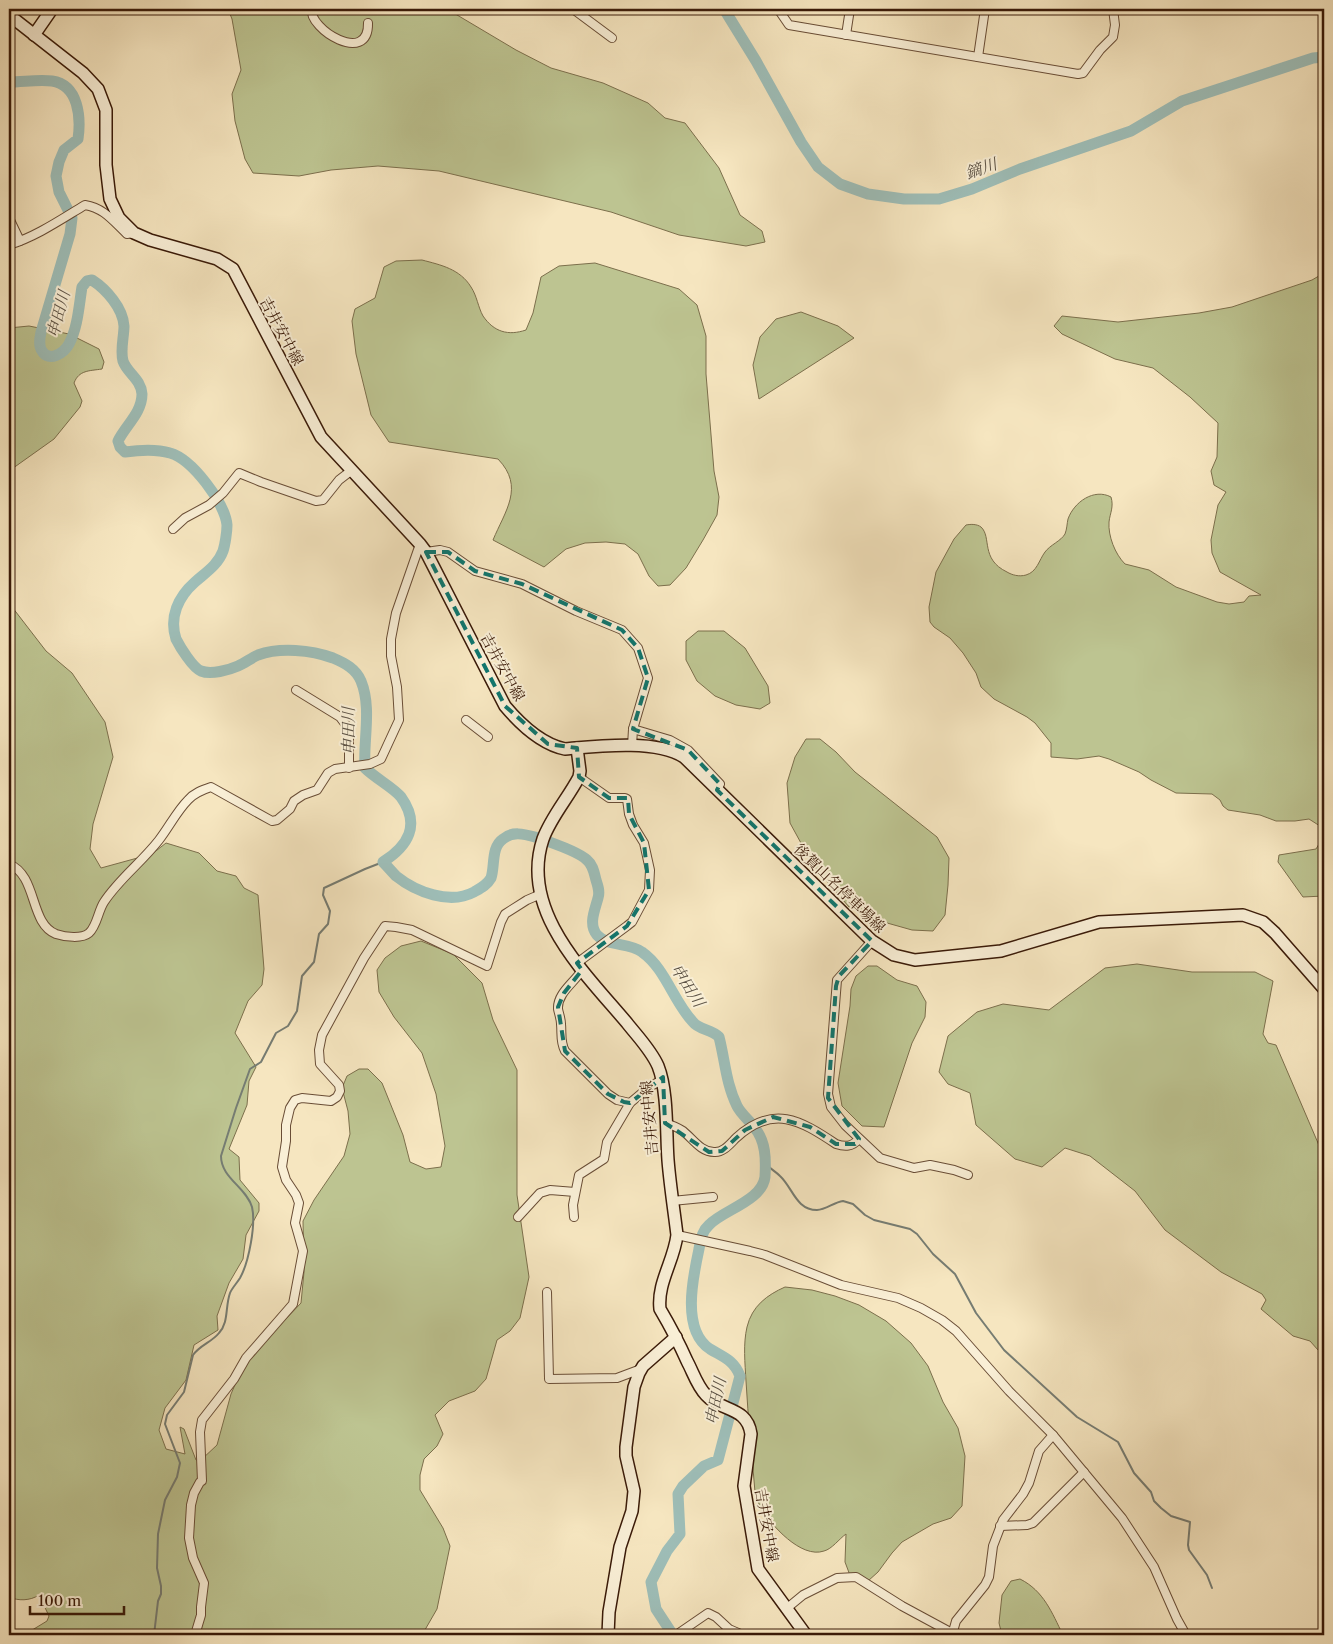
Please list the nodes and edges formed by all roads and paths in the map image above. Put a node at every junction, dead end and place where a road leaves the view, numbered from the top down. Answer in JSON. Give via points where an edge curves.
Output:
{"nodes":[{"id":1,"x":52,"y":9,"type":"edge"},
{"id":2,"x":312,"y":9,"type":"edge"},
{"id":3,"x":573,"y":9,"type":"edge"},
{"id":4,"x":778,"y":9,"type":"edge"},
{"id":5,"x":850,"y":9,"type":"edge"},
{"id":6,"x":985,"y":9,"type":"edge"},
{"id":7,"x":1113,"y":9,"type":"edge"},
{"id":8,"x":9,"y":15,"type":"edge"},
{"id":9,"x":368,"y":23,"type":"dead end"},
{"id":10,"x":34,"y":35,"type":"junction"},
{"id":11,"x":846,"y":35,"type":"junction"},
{"id":12,"x":612,"y":38,"type":"dead end"},
{"id":13,"x":978,"y":57,"type":"junction"},
{"id":14,"x":9,"y":218,"type":"edge"},
{"id":15,"x":134,"y":233,"type":"junction"},
{"id":16,"x":20,"y":241,"type":"junction"},
{"id":17,"x":9,"y":245,"type":"edge"},
{"id":18,"x":352,"y":470,"type":"junction"},
{"id":19,"x":173,"y":529,"type":"dead end"},
{"id":20,"x":423,"y":548,"type":"junction"},
{"id":21,"x":296,"y":690,"type":"dead end"},
{"id":22,"x":466,"y":720,"type":"dead end"},
{"id":23,"x":633,"y":729,"type":"junction"},
{"id":24,"x":488,"y":737,"type":"dead end"},
{"id":25,"x":632,"y":746,"type":"junction"},
{"id":26,"x":577,"y":748,"type":"junction"},
{"id":27,"x":349,"y":768,"type":"junction"},
{"id":28,"x":579,"y":776,"type":"junction"},
{"id":29,"x":717,"y":790,"type":"junction"},
{"id":30,"x":9,"y":864,"type":"edge"},
{"id":31,"x":541,"y":894,"type":"junction"},
{"id":32,"x":872,"y":941,"type":"junction"},
{"id":33,"x":579,"y":966,"type":"junction"},
{"id":34,"x":1324,"y":989,"type":"edge"},
{"id":35,"x":662,"y":1080,"type":"junction"},
{"id":36,"x":630,"y":1103,"type":"junction"},
{"id":37,"x":666,"y":1123,"type":"junction"},
{"id":38,"x":858,"y":1139,"type":"junction"},
{"id":39,"x":968,"y":1175,"type":"dead end"},
{"id":40,"x":575,"y":1192,"type":"junction"},
{"id":41,"x":713,"y":1197,"type":"dead end"},
{"id":42,"x":672,"y":1200,"type":"junction"},
{"id":43,"x":574,"y":1217,"type":"dead end"},
{"id":44,"x":518,"y":1218,"type":"dead end"},
{"id":45,"x":681,"y":1236,"type":"junction"},
{"id":46,"x":547,"y":1292,"type":"dead end"},
{"id":47,"x":676,"y":1337,"type":"junction"},
{"id":48,"x":641,"y":1369,"type":"junction"},
{"id":49,"x":1053,"y":1435,"type":"junction"},
{"id":50,"x":1084,"y":1472,"type":"junction"},
{"id":51,"x":1000,"y":1526,"type":"junction"},
{"id":52,"x":786,"y":1609,"type":"junction"},
{"id":53,"x":952,"y":1634,"type":"edge"},
{"id":54,"x":195,"y":1635,"type":"edge"},
{"id":55,"x":608,"y":1635,"type":"edge"},
{"id":56,"x":676,"y":1635,"type":"edge"},
{"id":57,"x":743,"y":1635,"type":"edge"},
{"id":58,"x":806,"y":1635,"type":"edge"},
{"id":59,"x":1186,"y":1635,"type":"edge"},
{"id":60,"x":1241,"y":1635,"type":"edge"},
{"id":61,"x":1252,"y":1635,"type":"edge"}],
"edges":[{"from":1,"to":10,"type":"main road"},
{"from":2,"to":9,"type":"street","via":[[315,21],[345,43],[352,44],[361,39],[368,30]]},
{"from":3,"to":12,"type":"street"},
{"from":4,"to":11,"type":"street","via":[[789,26]]},
{"from":5,"to":11,"type":"street"},
{"from":6,"to":13,"type":"street"},
{"from":7,"to":13,"type":"street","via":[[1113,36],[1083,73]]},
{"from":8,"to":10,"type":"main road"},
{"from":10,"to":15,"type":"main road","name":"吉井安中線","via":[[83,73],[98,89],[106,110],[110,199],[119,218]]},
{"from":11,"to":13,"type":"street"},
{"from":14,"to":16,"type":"street"},
{"from":15,"to":16,"type":"street","via":[[127,234],[95,206],[85,204],[66,218]]},
{"from":15,"to":18,"type":"main road","name":"吉井安中線","via":[[217,260],[233,270],[321,437]]},
{"from":16,"to":17,"type":"street"},
{"from":18,"to":19,"type":"street","via":[[323,500],[316,501],[239,472],[223,493]]},
{"from":18,"to":20,"type":"main road","name":"吉井安中線"},
{"from":20,"to":23,"type":"street","via":[[448,552],[475,570],[522,584],[622,630],[638,648],[648,678]]},
{"from":20,"to":26,"type":"main road","name":"吉井安中線","via":[[505,706],[548,744],[565,749]]},
{"from":20,"to":27,"type":"street","via":[[396,613],[391,639],[399,720],[382,759]]},
{"from":21,"to":27,"type":"street","via":[[340,717],[346,725]]},
{"from":22,"to":24,"type":"street"},
{"from":23,"to":25,"type":"street"},
{"from":23,"to":29,"type":"street","via":[[670,740],[688,750],[720,784]]},
{"from":25,"to":26,"type":"main road","name":"後賀山名停車場線"},
{"from":25,"to":29,"type":"main road","name":"後賀山名停車場線","via":[[654,746],[675,751]]},
{"from":26,"to":28,"type":"main road"},
{"from":27,"to":30,"type":"street","via":[[328,773],[316,790],[298,798],[290,809],[272,821],[210,787],[195,793],[159,841],[115,887],[90,932],[84,936],[59,935],[44,925],[25,879]]},
{"from":28,"to":31,"type":"main road","name":"吉井安中線","via":[[544,838],[538,864]]},
{"from":28,"to":33,"type":"street","via":[[609,798],[627,799],[629,814],[644,843],[650,870],[649,890],[632,922]]},
{"from":29,"to":32,"type":"main road","name":"後賀山名停車場線"},
{"from":31,"to":33,"type":"main road","name":"吉井安中線","via":[[554,930]]},
{"from":31,"to":54,"type":"street","via":[[505,914],[487,966],[412,930],[385,926],[322,1035],[320,1064],[339,1085],[340,1091],[331,1101],[314,1098],[295,1100],[286,1124],[282,1168],[299,1203],[295,1223],[302,1251],[293,1304],[246,1358],[202,1420],[202,1481],[194,1493],[189,1538],[193,1558],[204,1583]]},
{"from":32,"to":34,"type":"main road","name":"後賀山名停車場線","via":[[894,955],[915,960],[1001,951],[1099,922],[1243,915],[1263,922]]},
{"from":32,"to":38,"type":"street","via":[[837,980],[828,1094],[831,1108]]},
{"from":33,"to":35,"type":"main road","name":"吉井安中線","via":[[645,1046],[658,1065]]},
{"from":33,"to":36,"type":"street","via":[[578,977],[564,993],[558,1007],[562,1045],[608,1094]]},
{"from":35,"to":36,"type":"street"},
{"from":35,"to":37,"type":"main road","name":"吉井安中線"},
{"from":36,"to":40,"type":"street","via":[[607,1142],[604,1159],[580,1172]]},
{"from":37,"to":38,"type":"street","via":[[684,1132],[702,1148],[716,1153],[753,1125],[774,1117],[810,1127],[836,1144],[850,1146]]},
{"from":37,"to":42,"type":"main road","name":"吉井安中線"},
{"from":38,"to":39,"type":"street","via":[[887,1161],[914,1168],[930,1165]]},
{"from":40,"to":43,"type":"street"},
{"from":40,"to":44,"type":"street","via":[[550,1190],[540,1193]]},
{"from":41,"to":42,"type":"street"},
{"from":42,"to":45,"type":"main road","name":"吉井安中線"},
{"from":45,"to":47,"type":"main road","name":"吉井安中線","via":[[659,1298],[660,1309]]},
{"from":45,"to":49,"type":"street","via":[[765,1255],[841,1285],[898,1298],[932,1314],[956,1331]]},
{"from":46,"to":48,"type":"street","via":[[549,1380],[617,1378]]},
{"from":47,"to":48,"type":"main road"},
{"from":47,"to":52,"type":"main road","name":"吉井安中線","via":[[706,1396],[746,1419],[750,1426],[752,1434],[744,1486],[758,1569]]},
{"from":48,"to":55,"type":"main road","via":[[636,1379],[626,1447],[634,1491],[632,1511],[620,1547]]},
{"from":49,"to":50,"type":"street"},
{"from":49,"to":51,"type":"street","via":[[1040,1451],[1024,1494]]},
{"from":50,"to":51,"type":"street","via":[[1033,1523]]},
{"from":50,"to":59,"type":"street","via":[[1135,1536],[1154,1567]]},
{"from":51,"to":53,"type":"street","via":[[993,1546],[989,1578],[956,1622]]},
{"from":52,"to":53,"type":"street","via":[[803,1595],[837,1578],[856,1577]]},
{"from":52,"to":58,"type":"main road","name":"吉井安中線"},
{"from":56,"to":57,"type":"street","via":[[708,1613]]},
{"from":60,"to":61,"type":"street"}]}
